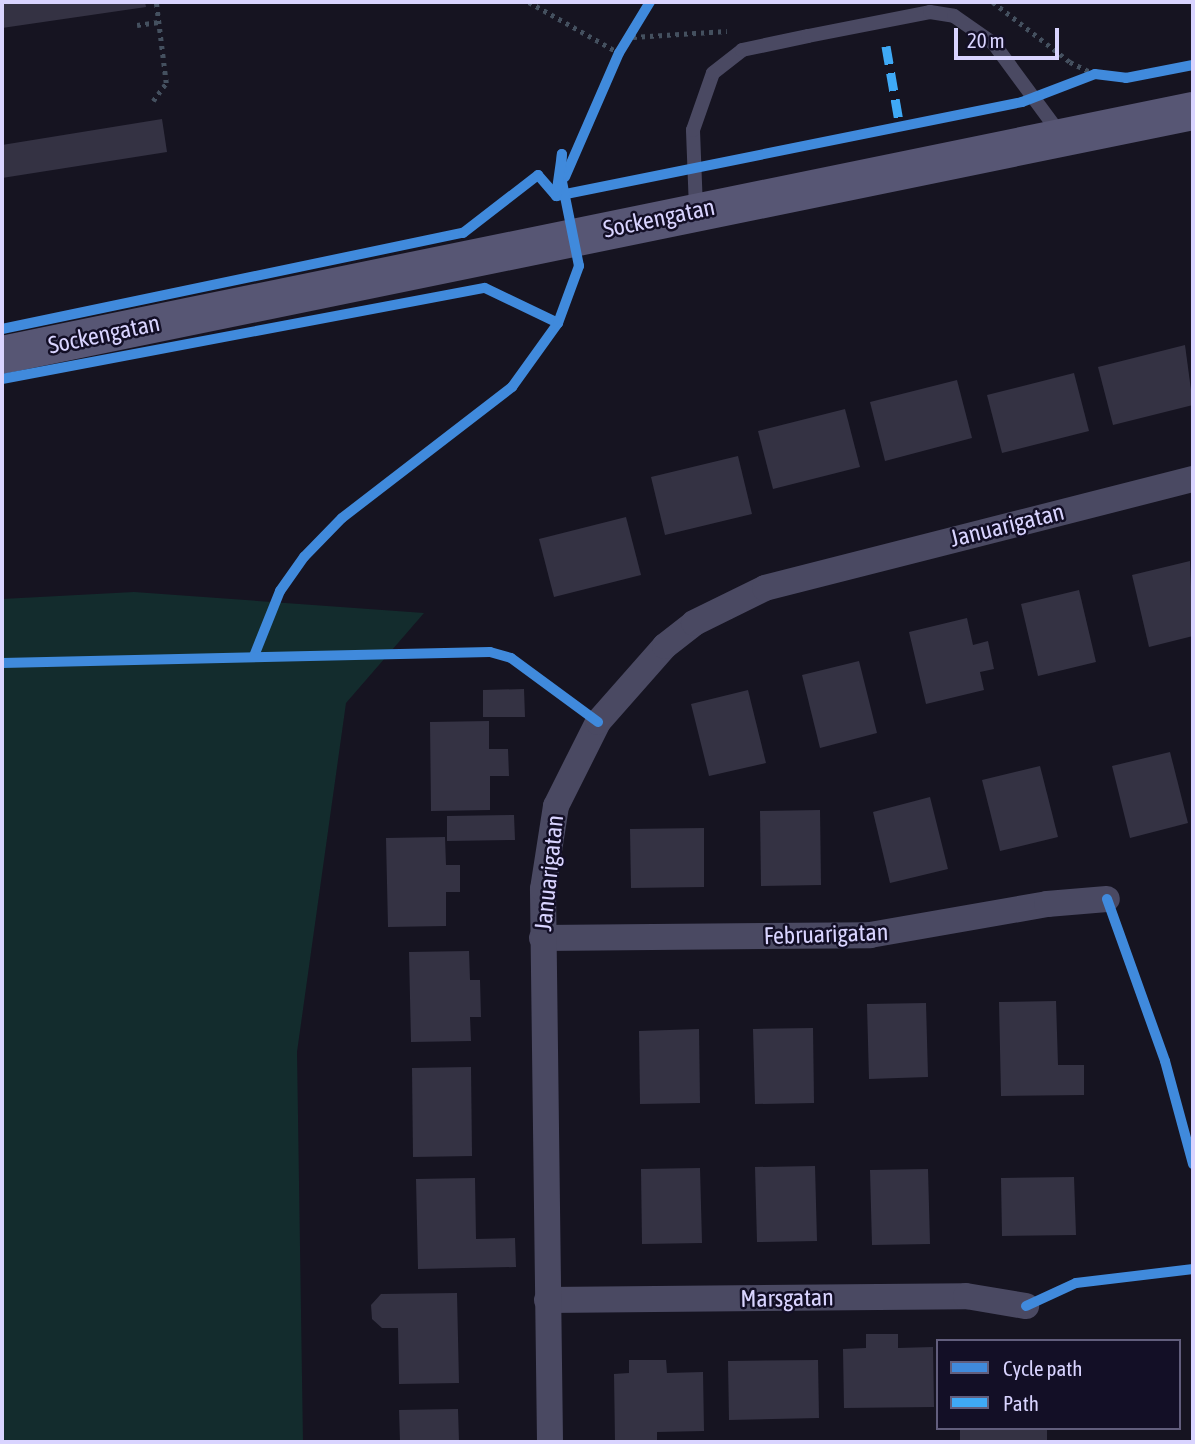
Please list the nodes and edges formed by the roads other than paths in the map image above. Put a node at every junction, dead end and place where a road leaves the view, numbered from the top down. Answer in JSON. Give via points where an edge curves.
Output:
{"nodes":[{"id":1,"x":1193,"y":111,"type":"edge"},
{"id":2,"x":1063,"y":137,"type":"junction"},
{"id":3,"x":696,"y":209,"type":"junction"},
{"id":4,"x":2,"y":355,"type":"edge"},
{"id":5,"x":1193,"y":479,"type":"edge"},
{"id":6,"x":1107,"y":900,"type":"dead end"},
{"id":7,"x":542,"y":938,"type":"junction"},
{"id":8,"x":547,"y":1300,"type":"junction"},
{"id":9,"x":1026,"y":1306,"type":"dead end"},
{"id":10,"x":550,"y":1442,"type":"edge"}],
"edges":[{"from":1,"to":2,"type":"street","name":"Sockengatan"},
{"from":2,"to":3,"type":"street","name":"Sockengatan"},
{"from":2,"to":3,"type":"lane","via":[[980,30],[941,12],[901,18],[742,50],[720,64],[705,87],[693,130]]},
{"from":3,"to":4,"type":"street","name":"Sockengatan"},
{"from":5,"to":7,"type":"street","name":"Januarigatan","via":[[802,576],[694,623],[628,684],[597,722],[567,776],[549,838]]},
{"from":6,"to":7,"type":"street","name":"Februarigatan","via":[[1048,904],[870,935]]},
{"from":7,"to":8,"type":"street","name":"Januarigatan"},
{"from":8,"to":9,"type":"street","name":"Marsgatan","via":[[966,1296]]},
{"from":8,"to":10,"type":"street","name":"Januarigatan"}]}
